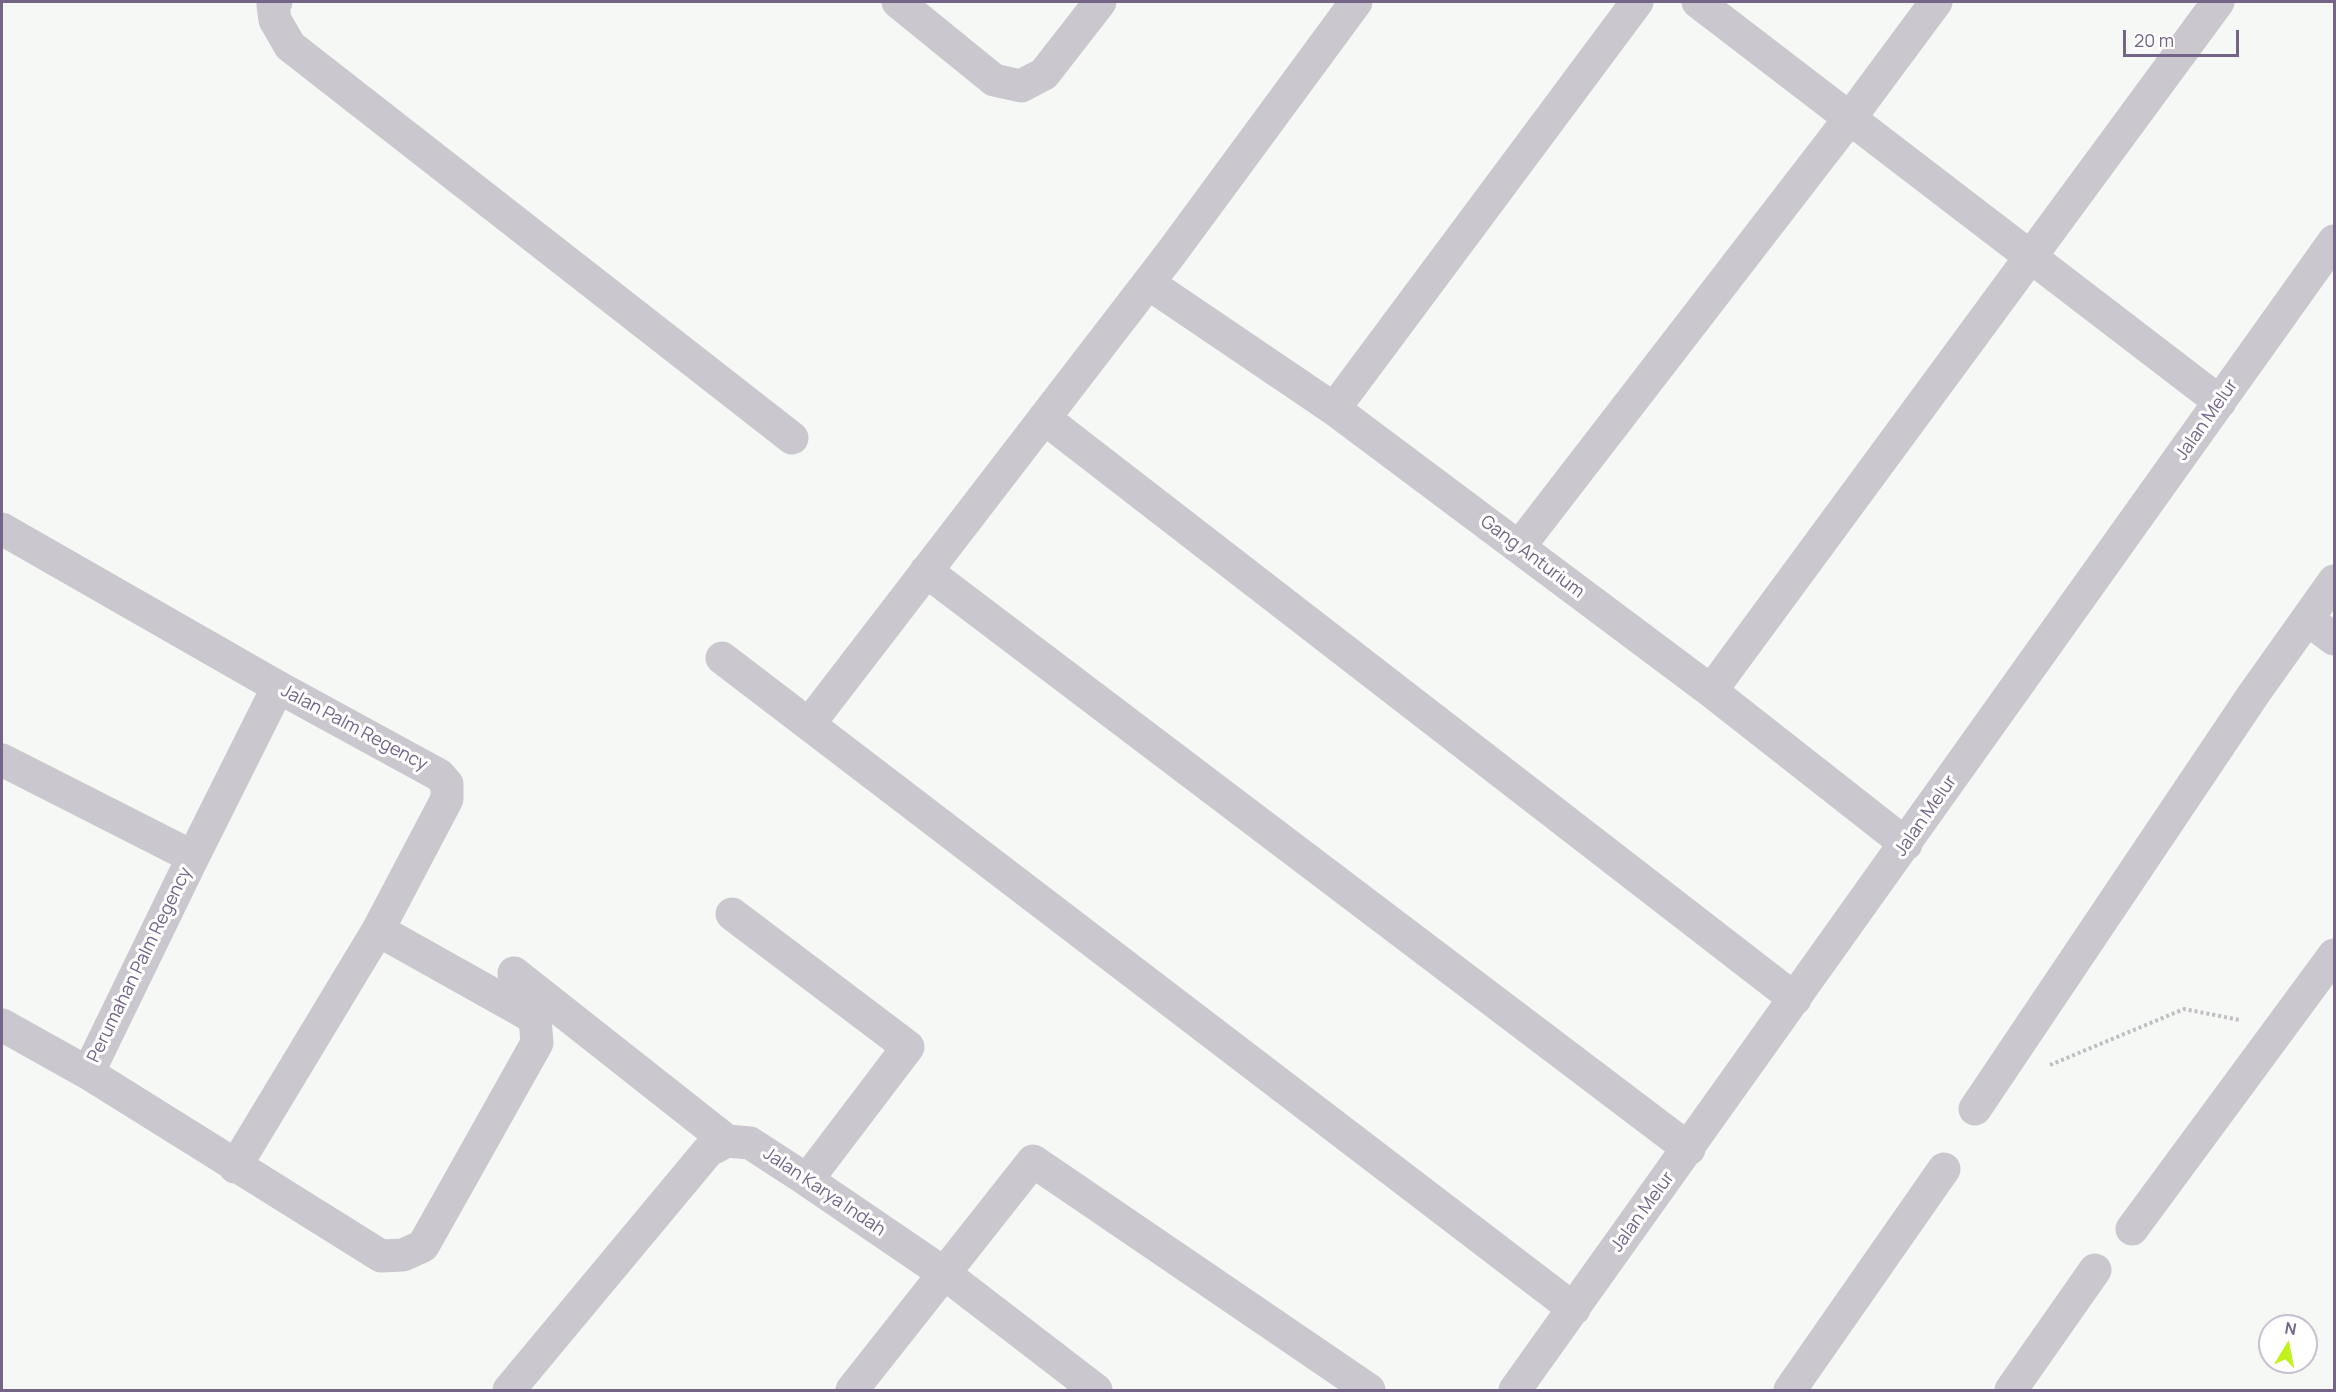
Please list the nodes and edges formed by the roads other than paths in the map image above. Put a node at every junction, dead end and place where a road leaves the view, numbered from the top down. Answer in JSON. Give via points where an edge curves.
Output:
{"nodes":[{"id":1,"x":898,"y":2,"type":"edge"},
{"id":2,"x":1100,"y":2,"type":"edge"},
{"id":3,"x":1356,"y":2,"type":"edge"},
{"id":4,"x":1637,"y":2,"type":"edge"},
{"id":5,"x":1698,"y":2,"type":"edge"},
{"id":6,"x":1936,"y":2,"type":"edge"},
{"id":7,"x":2218,"y":2,"type":"edge"},
{"id":8,"x":275,"y":11,"type":"edge"},
{"id":9,"x":1850,"y":118,"type":"junction"},
{"id":10,"x":2334,"y":241,"type":"edge"},
{"id":11,"x":2031,"y":256,"type":"junction"},
{"id":12,"x":1148,"y":283,"type":"junction"},
{"id":13,"x":2220,"y":402,"type":"junction"},
{"id":14,"x":1334,"y":409,"type":"junction"},
{"id":15,"x":1044,"y":418,"type":"junction"},
{"id":16,"x":792,"y":438,"type":"dead end"},
{"id":17,"x":2,"y":530,"type":"edge"},
{"id":18,"x":1519,"y":547,"type":"junction"},
{"id":19,"x":926,"y":572,"type":"junction"},
{"id":20,"x":2334,"y":581,"type":"edge"},
{"id":21,"x":2307,"y":619,"type":"junction"},
{"id":22,"x":2334,"y":639,"type":"edge"},
{"id":23,"x":722,"y":658,"type":"dead end"},
{"id":24,"x":278,"y":687,"type":"junction"},
{"id":25,"x":1711,"y":691,"type":"junction"},
{"id":26,"x":809,"y":724,"type":"junction"},
{"id":27,"x":2,"y":760,"type":"edge"},
{"id":28,"x":1906,"y":843,"type":"junction"},
{"id":29,"x":193,"y":857,"type":"junction"},
{"id":30,"x":732,"y":914,"type":"dead end"},
{"id":31,"x":378,"y":930,"type":"junction"},
{"id":32,"x":2334,"y":955,"type":"edge"},
{"id":33,"x":514,"y":973,"type":"dead end"},
{"id":34,"x":1795,"y":999,"type":"junction"},
{"id":35,"x":2,"y":1025,"type":"edge"},
{"id":36,"x":88,"y":1073,"type":"junction"},
{"id":37,"x":1975,"y":1109,"type":"dead end"},
{"id":38,"x":727,"y":1140,"type":"junction"},
{"id":39,"x":1689,"y":1149,"type":"junction"},
{"id":40,"x":235,"y":1167,"type":"junction"},
{"id":41,"x":1944,"y":1169,"type":"dead end"},
{"id":42,"x":807,"y":1180,"type":"junction"},
{"id":43,"x":2132,"y":1229,"type":"dead end"},
{"id":44,"x":2095,"y":1270,"type":"dead end"},
{"id":45,"x":945,"y":1274,"type":"junction"},
{"id":46,"x":1574,"y":1309,"type":"junction"},
{"id":47,"x":509,"y":1390,"type":"edge"},
{"id":48,"x":852,"y":1390,"type":"edge"},
{"id":49,"x":1096,"y":1390,"type":"edge"},
{"id":50,"x":1368,"y":1390,"type":"edge"},
{"id":51,"x":1515,"y":1390,"type":"edge"},
{"id":52,"x":1790,"y":1390,"type":"edge"},
{"id":53,"x":2011,"y":1390,"type":"edge"}],
"edges":[{"from":1,"to":2,"type":"street","via":[[994,80],[1021,86],[1044,74]]},
{"from":3,"to":12,"type":"street"},
{"from":4,"to":14,"type":"street"},
{"from":5,"to":9,"type":"street"},
{"from":6,"to":9,"type":"street"},
{"from":7,"to":11,"type":"street"},
{"from":8,"to":16,"type":"street","via":[[290,46]]},
{"from":9,"to":11,"type":"street"},
{"from":9,"to":18,"type":"street"},
{"from":10,"to":13,"type":"street","name":"Jalan Melur"},
{"from":11,"to":13,"type":"street"},
{"from":11,"to":25,"type":"street"},
{"from":12,"to":14,"type":"street","name":"Gang Anturium"},
{"from":12,"to":15,"type":"street"},
{"from":13,"to":28,"type":"street","name":"Jalan Melur"},
{"from":14,"to":18,"type":"street","name":"Gang Anturium"},
{"from":15,"to":19,"type":"street"},
{"from":15,"to":34,"type":"street"},
{"from":17,"to":24,"type":"street","name":"Jalan Palm Regency"},
{"from":18,"to":25,"type":"street","name":"Gang Anturium"},
{"from":19,"to":26,"type":"street"},
{"from":19,"to":39,"type":"street"},
{"from":20,"to":21,"type":"street"},
{"from":21,"to":22,"type":"street"},
{"from":21,"to":37,"type":"street"},
{"from":23,"to":26,"type":"street"},
{"from":24,"to":29,"type":"street"},
{"from":24,"to":31,"type":"street","name":"Jalan Palm Regency","via":[[439,775],[447,784],[447,799]]},
{"from":25,"to":28,"type":"street","name":"Gang Anturium"},
{"from":26,"to":46,"type":"street"},
{"from":27,"to":29,"type":"street","name":"Perumahan Palm Regency"},
{"from":28,"to":34,"type":"street","name":"Jalan Melur"},
{"from":29,"to":36,"type":"street","name":"Perumahan Palm Regency"},
{"from":30,"to":42,"type":"street","via":[[908,1047]]},
{"from":31,"to":40,"type":"street","name":"Jalan Palm Regency"},
{"from":31,"to":40,"type":"street","via":[[534,1018],[537,1043],[423,1246],[403,1255],[381,1256]]},
{"from":32,"to":43,"type":"street"},
{"from":33,"to":38,"type":"street"},
{"from":34,"to":39,"type":"street","name":"Jalan Melur"},
{"from":35,"to":36,"type":"street"},
{"from":36,"to":40,"type":"street"},
{"from":38,"to":42,"type":"street","name":"Jalan Karya Indah","via":[[750,1143]]},
{"from":38,"to":47,"type":"street","via":[[708,1151]]},
{"from":39,"to":46,"type":"street","name":"Jalan Melur"},
{"from":41,"to":52,"type":"street"},
{"from":42,"to":45,"type":"street","name":"Jalan Karya Indah"},
{"from":44,"to":53,"type":"street"},
{"from":45,"to":48,"type":"street"},
{"from":45,"to":49,"type":"street","name":"Jalan Karya Indah"},
{"from":45,"to":50,"type":"street","via":[[1033,1161]]},
{"from":46,"to":51,"type":"street","name":"Jalan Melur"}]}
